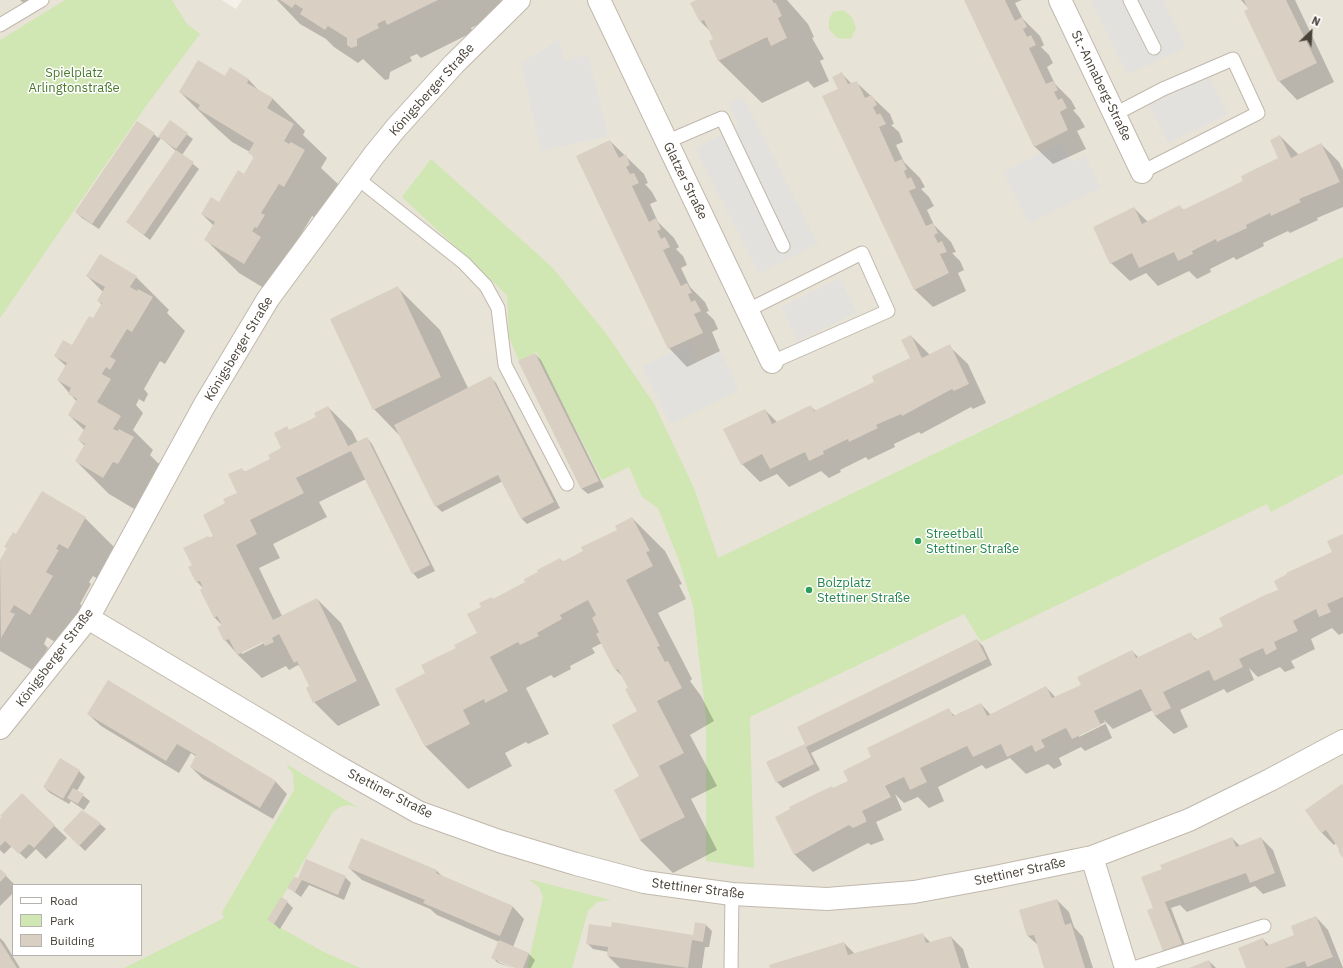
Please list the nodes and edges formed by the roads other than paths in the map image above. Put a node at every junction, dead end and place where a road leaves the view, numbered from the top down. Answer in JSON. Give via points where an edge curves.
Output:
{"nodes":[{"id":1,"x":42,"y":0,"type":"edge"},
{"id":2,"x":599,"y":0,"type":"edge"},
{"id":3,"x":1060,"y":0,"type":"edge"},
{"id":4,"x":1130,"y":0,"type":"edge"},
{"id":5,"x":513,"y":2,"type":"edge"},
{"id":6,"x":0,"y":25,"type":"edge"},
{"id":7,"x":1154,"y":48,"type":"dead end"},
{"id":8,"x":1115,"y":114,"type":"junction"},
{"id":9,"x":666,"y":142,"type":"junction"},
{"id":10,"x":1142,"y":172,"type":"joint"},
{"id":11,"x":357,"y":178,"type":"junction"},
{"id":12,"x":783,"y":246,"type":"dead end"},
{"id":13,"x":748,"y":310,"type":"junction"},
{"id":14,"x":772,"y":362,"type":"joint"},
{"id":15,"x":567,"y":484,"type":"dead end"},
{"id":16,"x":88,"y":618,"type":"junction"},
{"id":17,"x":0,"y":728,"type":"edge"},
{"id":18,"x":1343,"y":741,"type":"edge"},
{"id":19,"x":1092,"y":857,"type":"junction"},
{"id":20,"x":732,"y":894,"type":"junction"},
{"id":21,"x":1264,"y":926,"type":"dead end"},
{"id":22,"x":731,"y":968,"type":"edge"},
{"id":23,"x":1126,"y":968,"type":"edge"},
{"id":24,"x":1134,"y":968,"type":"edge"}],
"edges":[{"from":1,"to":6,"type":"lane"},
{"from":2,"to":9,"type":"street","name":"Glatzer Straße"},
{"from":3,"to":8,"type":"street","name":"St.-Annaberg-Straße"},
{"from":4,"to":7,"type":"lane"},
{"from":5,"to":11,"type":"street","name":"Königsberger Straße","via":[[396,128]]},
{"from":8,"to":10,"type":"street","name":"St.-Annaberg-Straße"},
{"from":8,"to":10,"type":"lane","via":[[1233,59],[1258,113]]},
{"from":9,"to":12,"type":"lane","via":[[722,118]]},
{"from":9,"to":13,"type":"street","name":"Glatzer Straße"},
{"from":11,"to":15,"type":"lane","via":[[464,263],[486,286],[498,308],[505,365]]},
{"from":11,"to":16,"type":"street","name":"Königsberger Straße","via":[[268,299],[204,406]]},
{"from":13,"to":14,"type":"street","name":"Glatzer Straße"},
{"from":13,"to":14,"type":"lane","via":[[862,253],[888,311]]},
{"from":16,"to":17,"type":"street","name":"Königsberger Straße"},
{"from":16,"to":20,"type":"street","name":"Stettiner Straße","via":[[418,812],[499,841],[644,882]]},
{"from":18,"to":19,"type":"street","name":"Stettiner Straße","via":[[1188,820]]},
{"from":19,"to":20,"type":"street","name":"Stettiner Straße","via":[[914,892],[827,899]]},
{"from":19,"to":23,"type":"street"},
{"from":20,"to":22,"type":"lane"},
{"from":21,"to":24,"type":"lane"}]}
